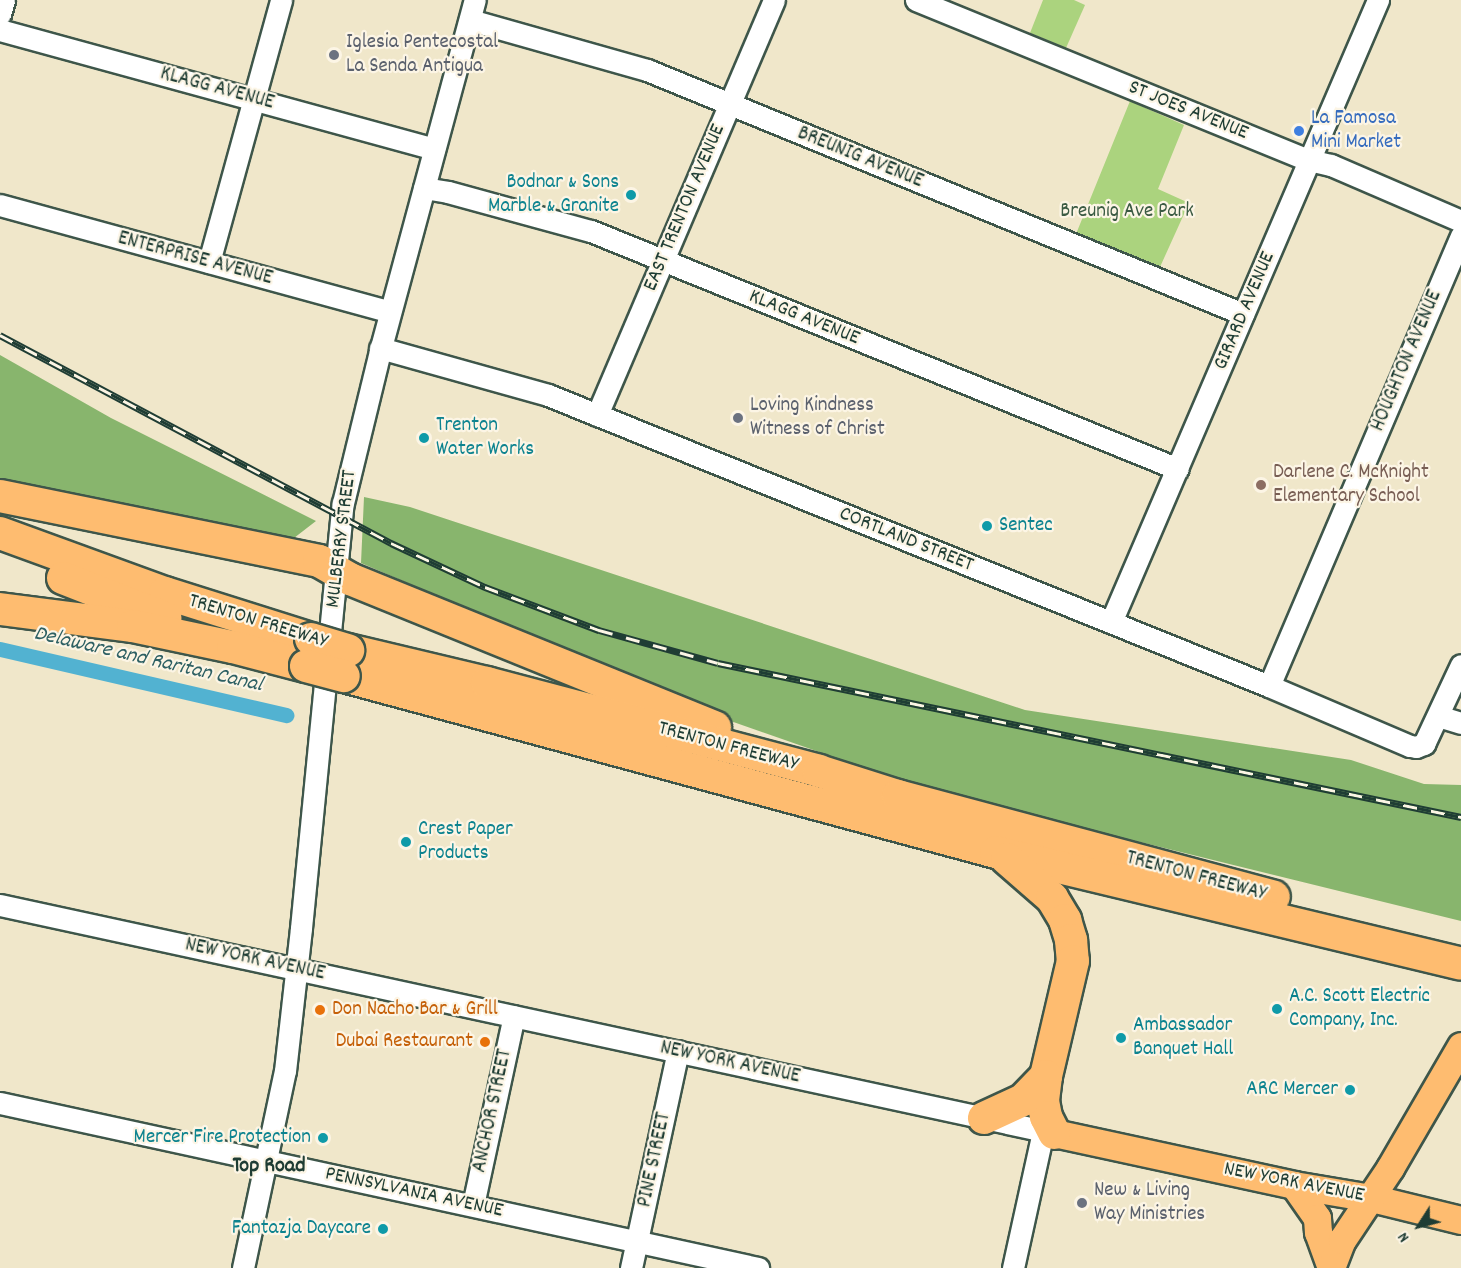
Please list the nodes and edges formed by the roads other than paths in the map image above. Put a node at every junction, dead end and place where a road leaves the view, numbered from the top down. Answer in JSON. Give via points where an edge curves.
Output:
{"nodes":[{"id":1,"x":4,"y":0,"type":"edge"},
{"id":2,"x":281,"y":0,"type":"edge"},
{"id":3,"x":774,"y":0,"type":"edge"},
{"id":4,"x":915,"y":0,"type":"edge"},
{"id":5,"x":1373,"y":2,"type":"edge"},
{"id":6,"x":473,"y":10,"type":"edge"},
{"id":7,"x":0,"y":14,"type":"edge"},
{"id":8,"x":0,"y":30,"type":"edge"},
{"id":9,"x":254,"y":99,"type":"junction"},
{"id":10,"x":729,"y":105,"type":"junction"},
{"id":11,"x":434,"y":149,"type":"junction"},
{"id":12,"x":1310,"y":160,"type":"junction"},
{"id":13,"x":424,"y":188,"type":"junction"},
{"id":14,"x":0,"y":205,"type":"edge"},
{"id":15,"x":1461,"y":221,"type":"edge"},
{"id":16,"x":1461,"y":235,"type":"edge"},
{"id":17,"x":663,"y":260,"type":"junction"},
{"id":18,"x":209,"y":262,"type":"junction"},
{"id":19,"x":390,"y":312,"type":"junction"},
{"id":20,"x":1243,"y":314,"type":"junction"},
{"id":21,"x":380,"y":348,"type":"junction"},
{"id":22,"x":597,"y":415,"type":"junction"},
{"id":23,"x":1178,"y":469,"type":"junction"},
{"id":24,"x":0,"y":496,"type":"edge"},
{"id":25,"x":0,"y":533,"type":"edge"},
{"id":26,"x":0,"y":556,"type":"edge"},
{"id":27,"x":335,"y":570,"type":"junction"},
{"id":28,"x":0,"y":609,"type":"edge"},
{"id":29,"x":1111,"y":622,"type":"junction"},
{"id":30,"x":233,"y":646,"type":"junction"},
{"id":31,"x":308,"y":652,"type":"junction"},
{"id":32,"x":346,"y":663,"type":"junction"},
{"id":33,"x":1461,"y":665,"type":"edge"},
{"id":34,"x":1269,"y":686,"type":"junction"},
{"id":35,"x":1438,"y":716,"type":"junction"},
{"id":36,"x":1461,"y":723,"type":"edge"},
{"id":37,"x":898,"y":796,"type":"junction"},
{"id":38,"x":996,"y":852,"type":"junction"},
{"id":39,"x":1,"y":910,"type":"edge"},
{"id":40,"x":1461,"y":943,"type":"edge"},
{"id":41,"x":1461,"y":964,"type":"edge"},
{"id":42,"x":296,"y":970,"type":"junction"},
{"id":43,"x":514,"y":1017,"type":"junction"},
{"id":44,"x":1461,"y":1046,"type":"edge"},
{"id":45,"x":678,"y":1051,"type":"junction"},
{"id":46,"x":1046,"y":1076,"type":"junction"},
{"id":47,"x":0,"y":1104,"type":"edge"},
{"id":48,"x":984,"y":1118,"type":"junction"},
{"id":49,"x":1049,"y":1132,"type":"junction"},
{"id":50,"x":266,"y":1162,"type":"junction"},
{"id":51,"x":1294,"y":1185,"type":"junction"},
{"id":52,"x":1371,"y":1198,"type":"junction"},
{"id":53,"x":473,"y":1205,"type":"junction"},
{"id":54,"x":1461,"y":1220,"type":"edge"},
{"id":55,"x":637,"y":1241,"type":"junction"},
{"id":56,"x":243,"y":1268,"type":"edge"},
{"id":57,"x":631,"y":1268,"type":"edge"},
{"id":58,"x":758,"y":1268,"type":"edge"},
{"id":59,"x":1013,"y":1268,"type":"edge"},
{"id":60,"x":1331,"y":1268,"type":"edge"}],
"edges":[{"from":1,"to":7,"type":"street"},
{"from":2,"to":9,"type":"street"},
{"from":3,"to":10,"type":"street","name":"EAST TRENTON AVENUE"},
{"from":4,"to":12,"type":"street","name":"ST JOES AVENUE"},
{"from":5,"to":12,"type":"street","name":"GIRARD AVENUE"},
{"from":6,"to":10,"type":"street","name":"BREUNIG AVENUE","via":[[647,70]]},
{"from":6,"to":11,"type":"street","name":"MULBERRY STREET"},
{"from":8,"to":9,"type":"street","name":"KLAGG AVENUE"},
{"from":9,"to":11,"type":"street","name":"KLAGG AVENUE"},
{"from":9,"to":18,"type":"street"},
{"from":10,"to":17,"type":"street","name":"EAST TRENTON AVENUE"},
{"from":10,"to":20,"type":"street","name":"BREUNIG AVENUE"},
{"from":11,"to":13,"type":"street","name":"MULBERRY STREET"},
{"from":12,"to":15,"type":"street","name":"ST JOES AVENUE","via":[[1331,165]]},
{"from":12,"to":20,"type":"street","name":"GIRARD AVENUE"},
{"from":13,"to":17,"type":"street","name":"KLAGG AVENUE","via":[[591,231]]},
{"from":13,"to":19,"type":"street","name":"MULBERRY STREET"},
{"from":14,"to":18,"type":"street","name":"ENTERPRISE AVENUE"},
{"from":16,"to":34,"type":"street","name":"HOUGHTON AVENUE"},
{"from":17,"to":22,"type":"street","name":"EAST TRENTON AVENUE"},
{"from":17,"to":23,"type":"street","name":"KLAGG AVENUE"},
{"from":18,"to":19,"type":"street","name":"ENTERPRISE AVENUE"},
{"from":19,"to":21,"type":"street","name":"MULBERRY STREET"},
{"from":20,"to":23,"type":"street","name":"GIRARD AVENUE"},
{"from":21,"to":22,"type":"street","name":"CORTLAND STREET","via":[[548,395]]},
{"from":21,"to":27,"type":"street","name":"MULBERRY STREET","via":[[348,475]]},
{"from":22,"to":29,"type":"street","name":"CORTLAND STREET"},
{"from":23,"to":29,"type":"street","name":"GIRARD AVENUE"},
{"from":24,"to":27,"type":"highway","via":[[312,559]]},
{"from":25,"to":31,"type":"highway","name":"TRENTON FREEWAY","via":[[165,593]]},
{"from":26,"to":30,"type":"highway"},
{"from":27,"to":37,"type":"highway","via":[[702,722]]},
{"from":27,"to":42,"type":"street","name":"MULBERRY STREET"},
{"from":28,"to":30,"type":"highway","name":"TRENTON FREEWAY","via":[[133,626]]},
{"from":29,"to":34,"type":"street","name":"CORTLAND STREET"},
{"from":30,"to":31,"type":"highway","name":"TRENTON FREEWAY"},
{"from":31,"to":32,"type":"highway","name":"TRENTON FREEWAY","bridge":true},
{"from":32,"to":37,"type":"highway","name":"TRENTON FREEWAY","via":[[487,683],[819,771]]},
{"from":32,"to":38,"type":"highway","name":"TRENTON FREEWAY"},
{"from":33,"to":35,"type":"street"},
{"from":34,"to":35,"type":"street","name":"CORTLAND STREET","via":[[1410,746],[1424,744]]},
{"from":35,"to":36,"type":"street"},
{"from":37,"to":40,"type":"highway","name":"TRENTON FREEWAY","via":[[1330,913]]},
{"from":38,"to":41,"type":"highway","name":"TRENTON FREEWAY"},
{"from":38,"to":46,"type":"highway","via":[[1013,862],[1052,898],[1071,940],[1071,973]]},
{"from":39,"to":42,"type":"street","name":"NEW YORK AVENUE"},
{"from":42,"to":43,"type":"street","name":"NEW YORK AVENUE"},
{"from":42,"to":50,"type":"street","name":"MULBERRY STREET","via":[[285,1071]]},
{"from":43,"to":45,"type":"street","name":"NEW YORK AVENUE"},
{"from":43,"to":53,"type":"street","name":"ANCHOR STREET"},
{"from":44,"to":52,"type":"main road"},
{"from":45,"to":48,"type":"street","name":"NEW YORK AVENUE"},
{"from":45,"to":55,"type":"street","name":"PINE STREET"},
{"from":46,"to":48,"type":"highway","via":[[1023,1100]]},
{"from":46,"to":49,"type":"highway","via":[[1043,1101]]},
{"from":47,"to":50,"type":"street","name":"PENNSYLVANIA AVENUE"},
{"from":48,"to":49,"type":"street","name":"NEW YORK AVENUE"},
{"from":49,"to":51,"type":"main road","name":"NEW YORK AVENUE"},
{"from":49,"to":59,"type":"street"},
{"from":50,"to":53,"type":"street","name":"PENNSYLVANIA AVENUE"},
{"from":50,"to":56,"type":"street","name":"MULBERRY STREET"},
{"from":51,"to":52,"type":"main road","name":"NEW YORK AVENUE"},
{"from":51,"to":60,"type":"main road","via":[[1317,1218]]},
{"from":52,"to":54,"type":"main road","name":"NEW YORK AVENUE"},
{"from":52,"to":60,"type":"main road","via":[[1342,1240]]},
{"from":53,"to":55,"type":"street","name":"PENNSYLVANIA AVENUE"},
{"from":55,"to":57,"type":"street","name":"PINE STREET"},
{"from":55,"to":58,"type":"street","name":"PENNSYLVANIA AVENUE"}]}
